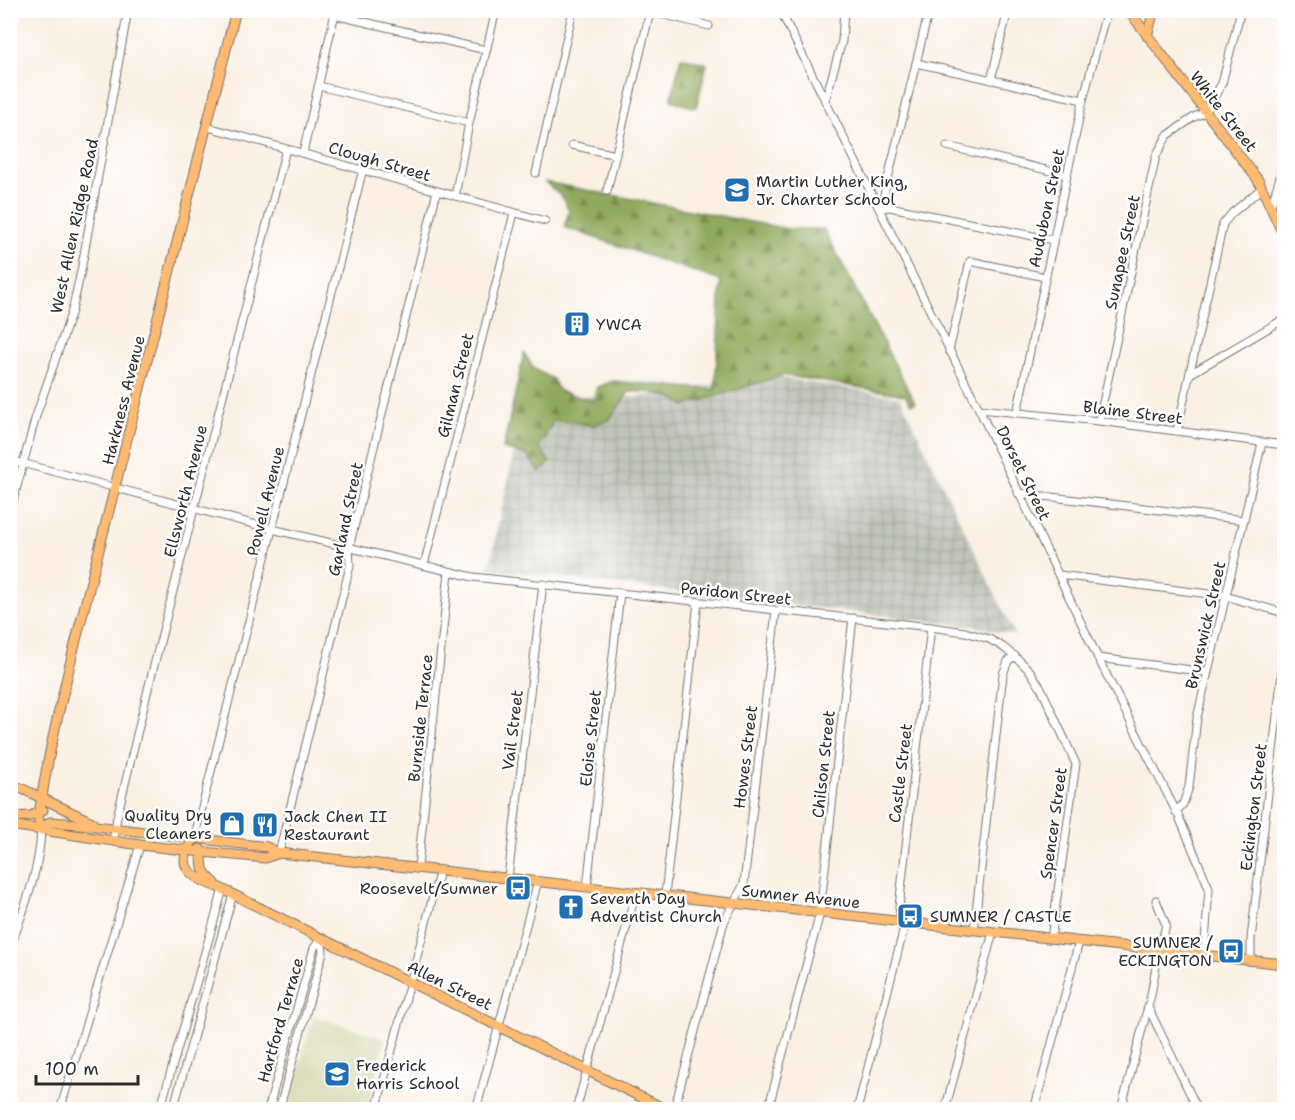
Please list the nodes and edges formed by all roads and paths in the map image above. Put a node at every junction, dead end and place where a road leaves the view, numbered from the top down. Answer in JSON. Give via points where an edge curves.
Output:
{"nodes":[{"id":1,"x":128,"y":10,"type":"edge"},
{"id":2,"x":236,"y":10,"type":"edge"},
{"id":3,"x":496,"y":10,"type":"edge"},
{"id":4,"x":573,"y":10,"type":"edge"},
{"id":5,"x":780,"y":10,"type":"edge"},
{"id":6,"x":844,"y":10,"type":"edge"},
{"id":7,"x":929,"y":10,"type":"edge"},
{"id":8,"x":1008,"y":10,"type":"edge"},
{"id":9,"x":1107,"y":10,"type":"edge"},
{"id":10,"x":1128,"y":10,"type":"edge"},
{"id":11,"x":1154,"y":10,"type":"edge"},
{"id":12,"x":1241,"y":10,"type":"edge"},
{"id":13,"x":647,"y":11,"type":"edge"},
{"id":14,"x":335,"y":13,"type":"edge"},
{"id":15,"x":709,"y":26,"type":"dead end"},
{"id":16,"x":1147,"y":36,"type":"junction"},
{"id":17,"x":486,"y":50,"type":"junction"},
{"id":18,"x":916,"y":63,"type":"junction"},
{"id":19,"x":991,"y":80,"type":"junction"},
{"id":20,"x":319,"y":86,"type":"junction"},
{"id":21,"x":825,"y":100,"type":"junction"},
{"id":22,"x":1083,"y":100,"type":"junction"},
{"id":23,"x":1206,"y":112,"type":"junction"},
{"id":24,"x":469,"y":123,"type":"junction"},
{"id":25,"x":207,"y":127,"type":"junction"},
{"id":26,"x":572,"y":145,"type":"dead end"},
{"id":27,"x":947,"y":147,"type":"dead end"},
{"id":28,"x":286,"y":149,"type":"junction"},
{"id":29,"x":303,"y":153,"type":"junction"},
{"id":30,"x":616,"y":155,"type":"junction"},
{"id":31,"x":1284,"y":164,"type":"edge"},
{"id":32,"x":363,"y":169,"type":"junction"},
{"id":33,"x":536,"y":172,"type":"dead end"},
{"id":34,"x":1067,"y":175,"type":"junction"},
{"id":35,"x":1262,"y":188,"type":"junction"},
{"id":36,"x":437,"y":191,"type":"junction"},
{"id":37,"x":607,"y":191,"type":"dead end"},
{"id":38,"x":455,"y":196,"type":"junction"},
{"id":39,"x":1271,"y":206,"type":"junction"},
{"id":40,"x":879,"y":208,"type":"junction"},
{"id":41,"x":514,"y":213,"type":"junction"},
{"id":42,"x":545,"y":221,"type":"dead end"},
{"id":43,"x":1284,"y":236,"type":"edge"},
{"id":44,"x":1053,"y":240,"type":"junction"},
{"id":45,"x":1045,"y":277,"type":"junction"},
{"id":46,"x":1284,"y":319,"type":"edge"},
{"id":47,"x":949,"y":351,"type":"junction"},
{"id":48,"x":1190,"y":374,"type":"junction"},
{"id":49,"x":979,"y":409,"type":"junction"},
{"id":50,"x":1017,"y":413,"type":"junction"},
{"id":51,"x":1099,"y":421,"type":"junction"},
{"id":52,"x":1177,"y":431,"type":"junction"},
{"id":53,"x":1262,"y":443,"type":"junction"},
{"id":54,"x":1284,"y":445,"type":"edge"},
{"id":55,"x":10,"y":460,"type":"edge"},
{"id":56,"x":24,"y":465,"type":"junction"},
{"id":57,"x":116,"y":489,"type":"junction"},
{"id":58,"x":1018,"y":493,"type":"junction"},
{"id":59,"x":195,"y":508,"type":"junction"},
{"id":60,"x":10,"y":512,"type":"edge"},
{"id":61,"x":1244,"y":520,"type":"junction"},
{"id":62,"x":272,"y":529,"type":"junction"},
{"id":63,"x":349,"y":548,"type":"junction"},
{"id":64,"x":424,"y":565,"type":"junction"},
{"id":65,"x":449,"y":572,"type":"junction"},
{"id":66,"x":1059,"y":575,"type":"junction"},
{"id":67,"x":543,"y":585,"type":"junction"},
{"id":68,"x":620,"y":593,"type":"junction"},
{"id":69,"x":1225,"y":596,"type":"junction"},
{"id":70,"x":699,"y":602,"type":"junction"},
{"id":71,"x":776,"y":611,"type":"junction"},
{"id":72,"x":1284,"y":613,"type":"edge"},
{"id":73,"x":853,"y":618,"type":"junction"},
{"id":74,"x":931,"y":627,"type":"junction"},
{"id":75,"x":1015,"y":656,"type":"junction"},
{"id":76,"x":1284,"y":656,"type":"edge"},
{"id":77,"x":1098,"y":658,"type":"junction"},
{"id":78,"x":1207,"y":672,"type":"junction"},
{"id":79,"x":1282,"y":693,"type":"edge"},
{"id":80,"x":1282,"y":705,"type":"edge"},
{"id":81,"x":10,"y":783,"type":"edge"},
{"id":82,"x":42,"y":798,"type":"junction"},
{"id":83,"x":41,"y":812,"type":"junction"},
{"id":84,"x":1176,"y":812,"type":"junction"},
{"id":85,"x":10,"y":817,"type":"edge"},
{"id":86,"x":10,"y":825,"type":"edge"},
{"id":87,"x":41,"y":830,"type":"junction"},
{"id":88,"x":115,"y":830,"type":"junction"},
{"id":89,"x":194,"y":839,"type":"junction"},
{"id":90,"x":113,"y":841,"type":"junction"},
{"id":91,"x":140,"y":845,"type":"junction"},
{"id":92,"x":186,"y":850,"type":"junction"},
{"id":93,"x":202,"y":852,"type":"junction"},
{"id":94,"x":279,"y":853,"type":"junction"},
{"id":95,"x":418,"y":867,"type":"junction"},
{"id":96,"x":440,"y":870,"type":"junction"},
{"id":97,"x":508,"y":878,"type":"junction"},
{"id":98,"x":538,"y":881,"type":"junction"},
{"id":99,"x":587,"y":887,"type":"junction"},
{"id":100,"x":221,"y":888,"type":"junction"},
{"id":101,"x":636,"y":892,"type":"junction"},
{"id":102,"x":233,"y":894,"type":"junction"},
{"id":103,"x":665,"y":895,"type":"junction"},
{"id":104,"x":1156,"y":900,"type":"dead end"},
{"id":105,"x":735,"y":904,"type":"junction"},
{"id":106,"x":820,"y":913,"type":"junction"},
{"id":107,"x":902,"y":922,"type":"junction"},
{"id":108,"x":974,"y":930,"type":"junction"},
{"id":109,"x":993,"y":932,"type":"junction"},
{"id":110,"x":321,"y":938,"type":"junction"},
{"id":111,"x":1051,"y":939,"type":"junction"},
{"id":112,"x":1079,"y":942,"type":"junction"},
{"id":113,"x":10,"y":949,"type":"edge"},
{"id":114,"x":1159,"y":951,"type":"junction"},
{"id":115,"x":1204,"y":955,"type":"junction"},
{"id":116,"x":1251,"y":961,"type":"junction"},
{"id":117,"x":1284,"y":964,"type":"edge"},
{"id":118,"x":411,"y":982,"type":"junction"},
{"id":119,"x":1148,"y":1007,"type":"junction"},
{"id":120,"x":499,"y":1026,"type":"junction"},
{"id":121,"x":177,"y":1049,"type":"junction"},
{"id":122,"x":189,"y":1053,"type":"junction"},
{"id":123,"x":587,"y":1070,"type":"junction"},
{"id":124,"x":60,"y":1110,"type":"edge"},
{"id":125,"x":160,"y":1110,"type":"edge"},
{"id":126,"x":173,"y":1110,"type":"edge"},
{"id":127,"x":268,"y":1110,"type":"edge"},
{"id":128,"x":279,"y":1110,"type":"edge"},
{"id":129,"x":376,"y":1110,"type":"edge"},
{"id":130,"x":476,"y":1110,"type":"edge"},
{"id":131,"x":576,"y":1110,"type":"edge"},
{"id":132,"x":667,"y":1110,"type":"edge"},
{"id":133,"x":675,"y":1110,"type":"edge"},
{"id":134,"x":768,"y":1110,"type":"edge"},
{"id":135,"x":857,"y":1110,"type":"edge"},
{"id":136,"x":945,"y":1110,"type":"edge"},
{"id":137,"x":1034,"y":1110,"type":"edge"},
{"id":138,"x":1121,"y":1110,"type":"edge"},
{"id":139,"x":1198,"y":1110,"type":"edge"}],
"edges":[{"from":1,"to":56,"type":"street","name":"West Allen Ridge Road","via":[[72,311],[36,416]]},
{"from":2,"to":25,"type":"main road","name":"Harkness Avenue"},
{"from":3,"to":17,"type":"street"},
{"from":4,"to":33,"type":"street"},
{"from":5,"to":21,"type":"street","name":"Dorset Street"},
{"from":6,"to":21,"type":"street","via":[[841,44]]},
{"from":7,"to":18,"type":"street"},
{"from":8,"to":19,"type":"street"},
{"from":9,"to":22,"type":"street","name":"Audubon Street"},
{"from":10,"to":16,"type":"main road","name":"White Street"},
{"from":11,"to":16,"type":"main road"},
{"from":12,"to":23,"type":"street","via":[[1222,83]]},
{"from":13,"to":15,"type":"street"},
{"from":13,"to":30,"type":"street"},
{"from":14,"to":17,"type":"street"},
{"from":14,"to":20,"type":"street"},
{"from":16,"to":23,"type":"main road","name":"White Street"},
{"from":17,"to":24,"type":"street"},
{"from":18,"to":19,"type":"street"},
{"from":18,"to":40,"type":"street"},
{"from":19,"to":22,"type":"street"},
{"from":20,"to":24,"type":"street"},
{"from":20,"to":29,"type":"street"},
{"from":21,"to":40,"type":"street","name":"Dorset Street"},
{"from":22,"to":34,"type":"street","name":"Audubon Street"},
{"from":23,"to":35,"type":"main road","name":"White Street"},
{"from":23,"to":51,"type":"street","name":"Sunapee Street","via":[[1167,136],[1156,156]]},
{"from":24,"to":38,"type":"street"},
{"from":25,"to":28,"type":"street","name":"Clough Street"},
{"from":25,"to":57,"type":"main road","name":"Harkness Avenue"},
{"from":26,"to":30,"type":"street"},
{"from":27,"to":34,"type":"street"},
{"from":28,"to":29,"type":"street","name":"Clough Street"},
{"from":28,"to":59,"type":"street","name":"Ellsworth Avenue"},
{"from":29,"to":32,"type":"street","name":"Clough Street"},
{"from":30,"to":37,"type":"street"},
{"from":31,"to":39,"type":"street"},
{"from":32,"to":36,"type":"street","name":"Clough Street"},
{"from":32,"to":62,"type":"street","name":"Powell Avenue"},
{"from":34,"to":44,"type":"street","name":"Audubon Street"},
{"from":35,"to":39,"type":"main road","name":"White Street"},
{"from":35,"to":48,"type":"street","via":[[1223,224]]},
{"from":36,"to":38,"type":"street","name":"Clough Street"},
{"from":36,"to":63,"type":"street","name":"Garland Street"},
{"from":38,"to":41,"type":"street","name":"Clough Street"},
{"from":39,"to":43,"type":"main road","name":"White Street"},
{"from":40,"to":44,"type":"street"},
{"from":40,"to":47,"type":"street","name":"Dorset Street"},
{"from":41,"to":42,"type":"street","name":"Clough Street"},
{"from":41,"to":64,"type":"street","name":"Gilman Street"},
{"from":44,"to":45,"type":"street","name":"Audubon Street"},
{"from":45,"to":47,"type":"street","via":[[970,261]]},
{"from":45,"to":50,"type":"street","name":"Audubon Street"},
{"from":46,"to":48,"type":"street"},
{"from":47,"to":49,"type":"street","name":"Dorset Street"},
{"from":48,"to":52,"type":"street"},
{"from":49,"to":50,"type":"street","name":"Blaine Street"},
{"from":49,"to":58,"type":"street","name":"Dorset Street"},
{"from":50,"to":51,"type":"street","name":"Blaine Street"},
{"from":51,"to":52,"type":"street","name":"Blaine Street"},
{"from":52,"to":53,"type":"street","name":"Blaine Street"},
{"from":53,"to":54,"type":"street","name":"Blaine Street"},
{"from":53,"to":61,"type":"street","name":"Brunswick Street"},
{"from":55,"to":56,"type":"street","name":"Paridon Street"},
{"from":56,"to":57,"type":"street","name":"Paridon Street"},
{"from":56,"to":60,"type":"street","name":"West Allen Ridge Road"},
{"from":57,"to":59,"type":"street","name":"Paridon Street"},
{"from":57,"to":82,"type":"main road","name":"Harkness Avenue","via":[[46,766]]},
{"from":58,"to":61,"type":"street"},
{"from":58,"to":66,"type":"street","name":"Dorset Street"},
{"from":59,"to":62,"type":"street","name":"Paridon Street"},
{"from":59,"to":88,"type":"street","name":"Ellsworth Avenue"},
{"from":61,"to":69,"type":"street","name":"Brunswick Street"},
{"from":62,"to":63,"type":"street","name":"Paridon Street"},
{"from":62,"to":89,"type":"street","name":"Powell Avenue"},
{"from":63,"to":64,"type":"street","name":"Paridon Street"},
{"from":63,"to":94,"type":"street","name":"Garland Street","via":[[350,566]]},
{"from":64,"to":65,"type":"street","name":"Paridon Street"},
{"from":65,"to":67,"type":"street","name":"Paridon Street"},
{"from":65,"to":95,"type":"street","name":"Burnside Terrace"},
{"from":66,"to":69,"type":"street"},
{"from":66,"to":77,"type":"street","name":"Dorset Street"},
{"from":67,"to":68,"type":"street","name":"Paridon Street"},
{"from":67,"to":97,"type":"street","name":"Vail Street"},
{"from":68,"to":70,"type":"street","name":"Paridon Street"},
{"from":68,"to":99,"type":"street","name":"Eloise Street"},
{"from":69,"to":72,"type":"street"},
{"from":69,"to":78,"type":"street","name":"Brunswick Street"},
{"from":70,"to":71,"type":"street","name":"Paridon Street"},
{"from":70,"to":103,"type":"street"},
{"from":71,"to":73,"type":"street","name":"Paridon Street"},
{"from":71,"to":105,"type":"street","name":"Howes Street","via":[[744,884]]},
{"from":73,"to":74,"type":"street","name":"Paridon Street"},
{"from":73,"to":106,"type":"street","name":"Chilson Street"},
{"from":74,"to":75,"type":"street","name":"Paridon Street","via":[[989,639]]},
{"from":74,"to":107,"type":"street","name":"Castle Street","via":[[899,907]]},
{"from":75,"to":108,"type":"street","via":[[1008,661],[1003,674]]},
{"from":75,"to":111,"type":"street","name":"Spencer Street","via":[[1034,677],[1077,765]]},
{"from":76,"to":79,"type":"street","name":"Eckington Street"},
{"from":77,"to":78,"type":"street"},
{"from":77,"to":84,"type":"street","name":"Dorset Street"},
{"from":78,"to":84,"type":"street","name":"Brunswick Street","via":[[1188,787]]},
{"from":79,"to":80,"type":"street","name":"Eckington Street"},
{"from":80,"to":116,"type":"street","name":"Eckington Street"},
{"from":81,"to":82,"type":"main road"},
{"from":82,"to":83,"type":"main road","name":"Harkness Avenue"},
{"from":82,"to":88,"type":"main road"},
{"from":83,"to":85,"type":"main road"},
{"from":83,"to":87,"type":"main road"},
{"from":84,"to":115,"type":"street","name":"Dorset Street","via":[[1209,888]]},
{"from":86,"to":87,"type":"main road","name":"Sumner Avenue"},
{"from":87,"to":88,"type":"main road","name":"Sumner Avenue","via":[[53,822]]},
{"from":87,"to":90,"type":"main road","name":"Sumner Avenue"},
{"from":87,"to":113,"type":"street","via":[[36,870]]},
{"from":88,"to":89,"type":"main road","name":"Sumner Avenue"},
{"from":88,"to":90,"type":"street","name":"Ellsworth Avenue"},
{"from":89,"to":92,"type":"main road"},
{"from":89,"to":93,"type":"main road","name":"Allen Street"},
{"from":89,"to":94,"type":"main road","name":"Sumner Avenue","via":[[267,847]]},
{"from":90,"to":91,"type":"main road","name":"Sumner Avenue"},
{"from":91,"to":92,"type":"main road","name":"Sumner Avenue"},
{"from":91,"to":124,"type":"street"},
{"from":92,"to":93,"type":"main road","name":"Sumner Avenue"},
{"from":92,"to":100,"type":"main road","name":"Allen Street","via":[[185,864],[191,874]]},
{"from":93,"to":94,"type":"main road","name":"Sumner Avenue","via":[[265,858]]},
{"from":93,"to":100,"type":"main road","name":"Allen Street","via":[[203,871]]},
{"from":94,"to":95,"type":"main road","name":"Sumner Avenue"},
{"from":95,"to":96,"type":"main road","name":"Sumner Avenue"},
{"from":96,"to":97,"type":"main road","name":"Sumner Avenue"},
{"from":96,"to":118,"type":"street"},
{"from":97,"to":98,"type":"main road","name":"Sumner Avenue"},
{"from":98,"to":99,"type":"main road","name":"Sumner Avenue"},
{"from":98,"to":120,"type":"street"},
{"from":99,"to":101,"type":"main road","name":"Sumner Avenue"},
{"from":100,"to":102,"type":"main road","name":"Allen Street"},
{"from":100,"to":121,"type":"street"},
{"from":101,"to":103,"type":"main road","name":"Sumner Avenue"},
{"from":101,"to":123,"type":"street"},
{"from":102,"to":110,"type":"main road","name":"Allen Street"},
{"from":102,"to":122,"type":"street"},
{"from":103,"to":105,"type":"main road","name":"Sumner Avenue"},
{"from":104,"to":114,"type":"street","via":[[1166,925]]},
{"from":105,"to":106,"type":"main road","name":"Sumner Avenue"},
{"from":105,"to":133,"type":"street","name":"Howes Street","via":[[724,922]]},
{"from":106,"to":107,"type":"main road","name":"Sumner Avenue"},
{"from":106,"to":134,"type":"street","name":"Chilson Street"},
{"from":107,"to":108,"type":"main road","name":"Sumner Avenue"},
{"from":107,"to":135,"type":"street","name":"Castle Street","via":[[901,943]]},
{"from":108,"to":109,"type":"main road","name":"Sumner Avenue"},
{"from":109,"to":111,"type":"main road","name":"Sumner Avenue"},
{"from":109,"to":136,"type":"street"},
{"from":110,"to":118,"type":"main road","name":"Allen Street"},
{"from":110,"to":127,"type":"street","name":"Hartford Terrace","via":[[314,948]]},
{"from":110,"to":128,"type":"street","name":"Hartford Terrace","via":[[323,952]]},
{"from":111,"to":112,"type":"main road","name":"Sumner Avenue"},
{"from":112,"to":114,"type":"main road","name":"Sumner Avenue"},
{"from":112,"to":137,"type":"street"},
{"from":114,"to":115,"type":"main road","name":"Sumner Avenue"},
{"from":114,"to":119,"type":"street"},
{"from":115,"to":116,"type":"main road","name":"Sumner Avenue"},
{"from":116,"to":117,"type":"main road","name":"Sumner Avenue"},
{"from":118,"to":120,"type":"main road","name":"Allen Street"},
{"from":118,"to":129,"type":"street"},
{"from":119,"to":138,"type":"street"},
{"from":119,"to":139,"type":"street"},
{"from":120,"to":123,"type":"main road","name":"Allen Street"},
{"from":120,"to":130,"type":"street"},
{"from":121,"to":122,"type":"street"},
{"from":121,"to":125,"type":"street"},
{"from":122,"to":126,"type":"street"},
{"from":123,"to":131,"type":"street"},
{"from":123,"to":132,"type":"main road","name":"Allen Street"}]}
